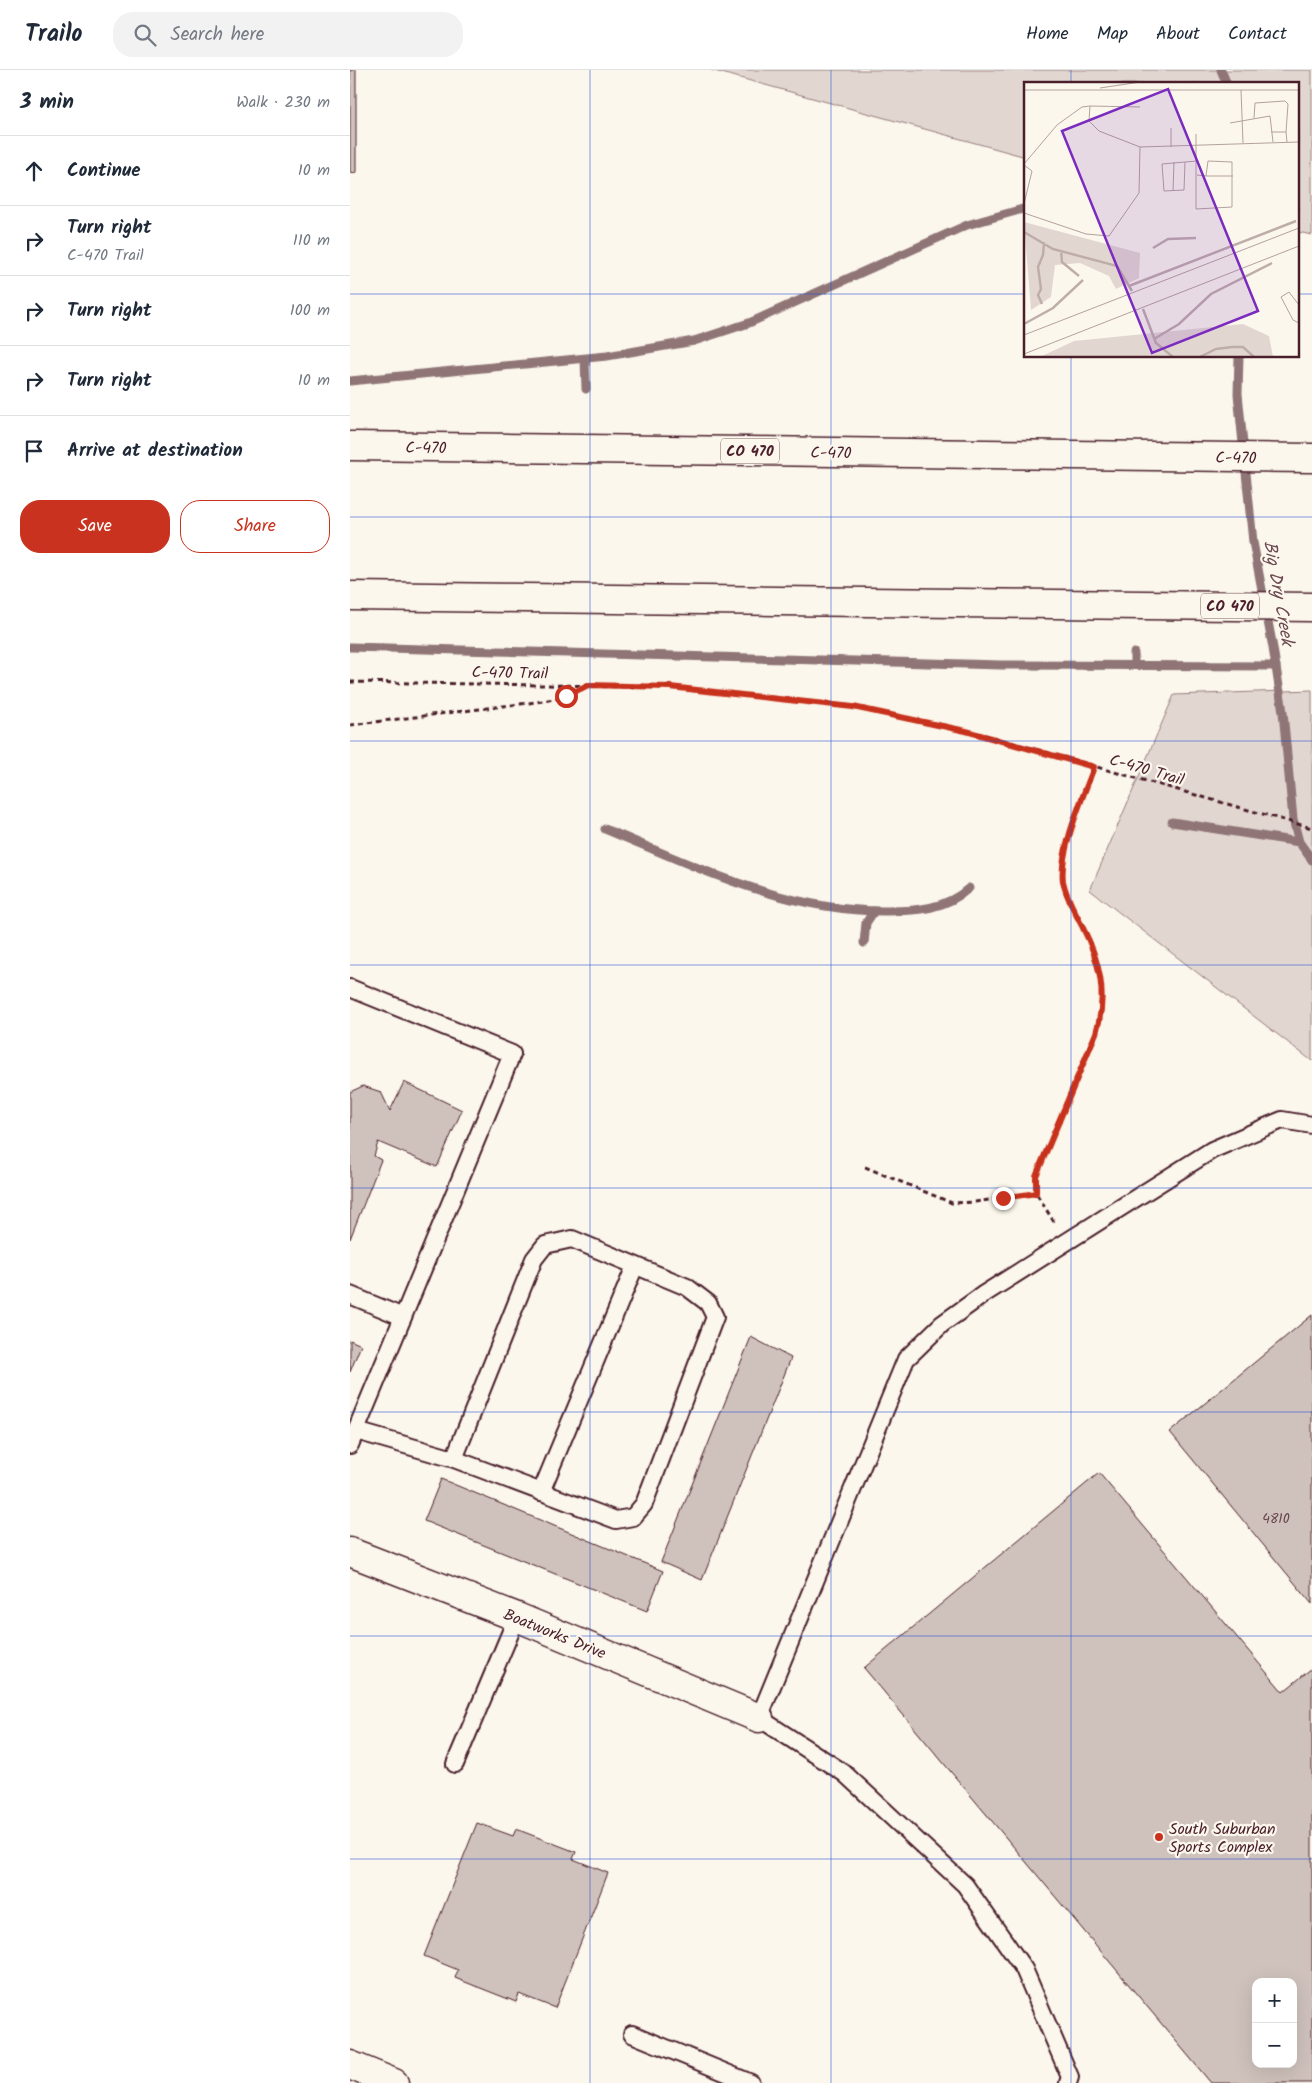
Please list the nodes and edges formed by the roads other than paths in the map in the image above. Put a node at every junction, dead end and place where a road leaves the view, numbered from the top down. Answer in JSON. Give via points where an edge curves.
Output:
{"nodes":[{"id":1,"x":350,"y":446,"type":"edge"},
{"id":2,"x":1312,"y":458,"type":"edge"},
{"id":3,"x":350,"y":596,"type":"edge"},
{"id":4,"x":1312,"y":607,"type":"edge"},
{"id":5,"x":350,"y":988,"type":"edge"},
{"id":6,"x":1312,"y":1125,"type":"edge"},
{"id":7,"x":635,"y":1266,"type":"junction"},
{"id":8,"x":350,"y":1295,"type":"edge"},
{"id":9,"x":403,"y":1316,"type":"junction"},
{"id":10,"x":353,"y":1438,"type":"edge"},
{"id":11,"x":454,"y":1460,"type":"junction"},
{"id":12,"x":541,"y":1492,"type":"junction"},
{"id":13,"x":350,"y":1552,"type":"edge"},
{"id":14,"x":518,"y":1618,"type":"junction"},
{"id":15,"x":759,"y":1718,"type":"junction"},
{"id":16,"x":455,"y":1764,"type":"dead end"},
{"id":17,"x":632,"y":2034,"type":"dead end"},
{"id":18,"x":350,"y":2065,"type":"edge"},
{"id":19,"x":394,"y":2083,"type":"edge"},
{"id":20,"x":751,"y":2083,"type":"edge"},
{"id":21,"x":1068,"y":2083,"type":"edge"}],
"edges":[{"from":1,"to":2,"type":"main road","name":"C-470","number":"CO 470"},
{"from":3,"to":4,"type":"main road","number":"CO 470"},
{"from":5,"to":9,"type":"lane","via":[[512,1054]]},
{"from":6,"to":15,"type":"lane","via":[[1282,1120],[1212,1150],[984,1294],[942,1324],[906,1359]]},
{"from":7,"to":11,"type":"lane","via":[[572,1240],[545,1245],[534,1258]]},
{"from":7,"to":12,"type":"lane"},
{"from":7,"to":12,"type":"lane","via":[[687,1287],[708,1303],[715,1317],[644,1504],[633,1517],[616,1520]]},
{"from":8,"to":9,"type":"lane"},
{"from":9,"to":10,"type":"lane"},
{"from":10,"to":11,"type":"lane"},
{"from":11,"to":12,"type":"lane"},
{"from":13,"to":14,"type":"main road","name":"Boatworks Drive"},
{"from":14,"to":15,"type":"main road","name":"Boatworks Drive"},
{"from":14,"to":16,"type":"lane"},
{"from":15,"to":21,"type":"lane","via":[[844,1773],[965,1885],[1024,1969],[1070,2077]]},
{"from":17,"to":20,"type":"lane"},
{"from":18,"to":19,"type":"main road"}]}
